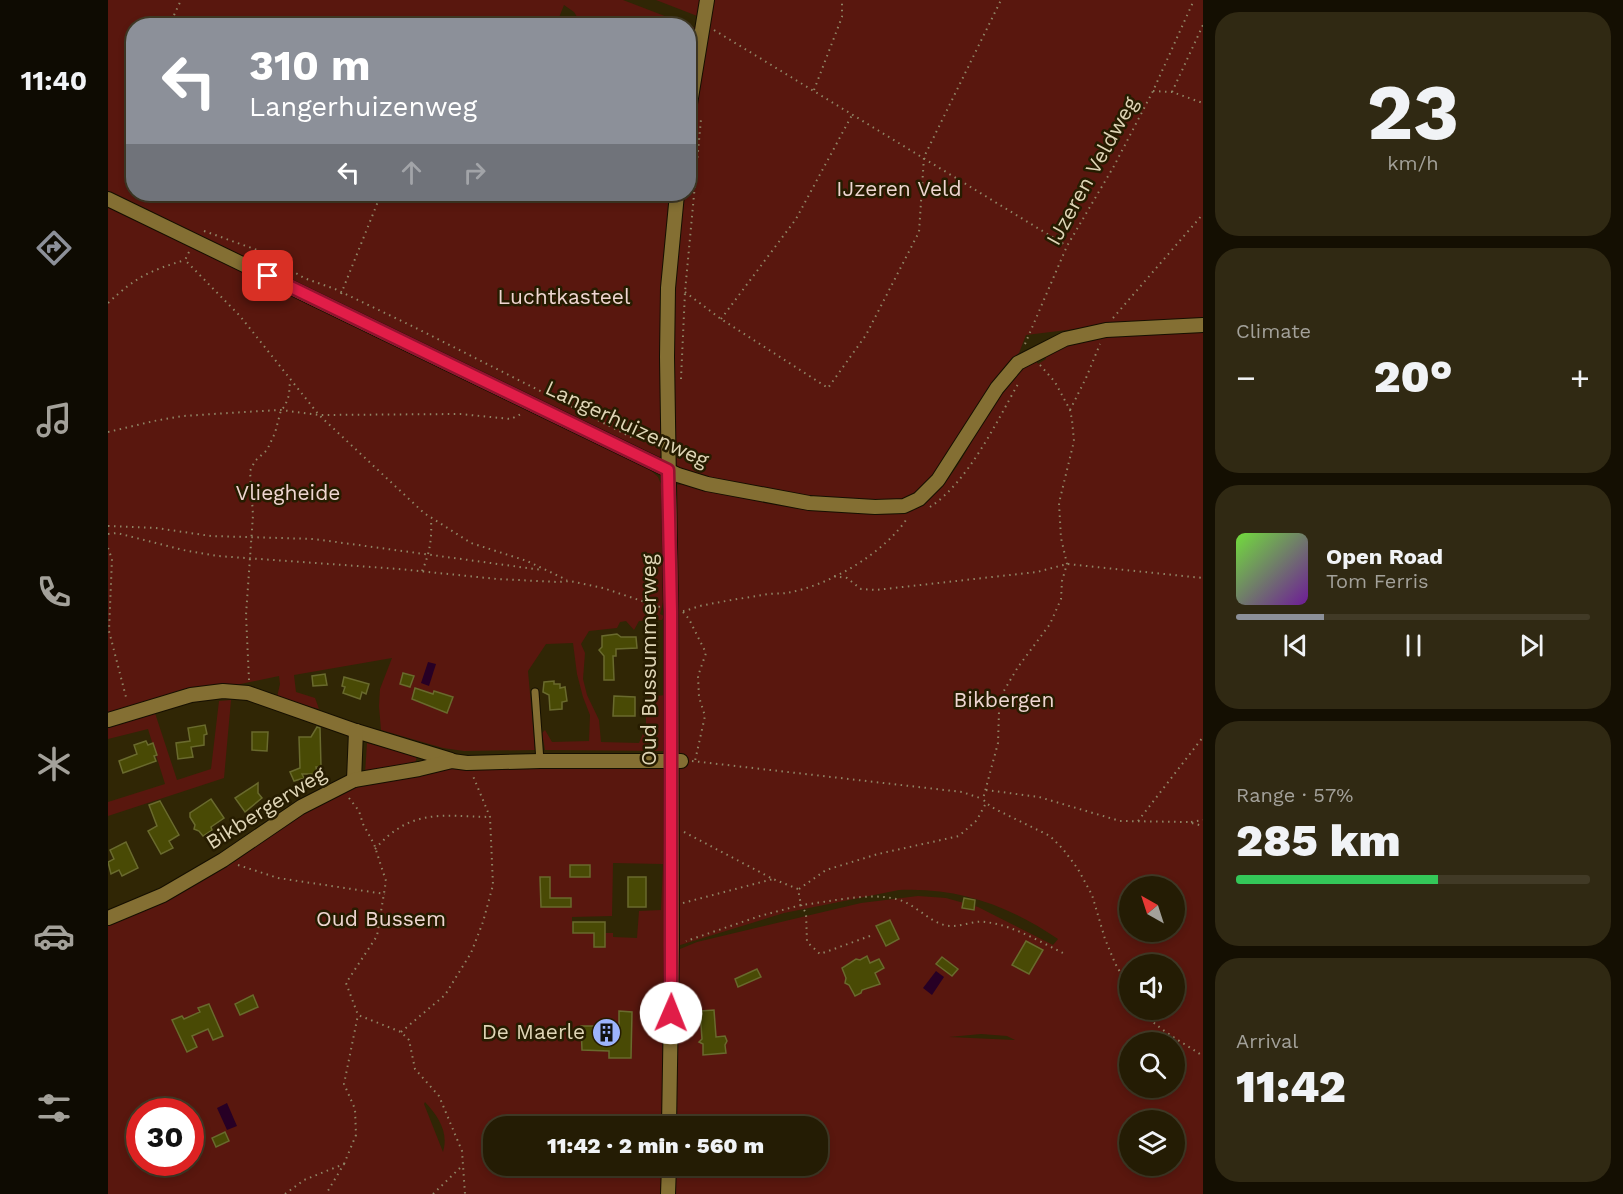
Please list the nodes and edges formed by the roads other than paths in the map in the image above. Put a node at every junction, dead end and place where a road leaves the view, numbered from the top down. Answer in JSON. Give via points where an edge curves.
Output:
{"nodes":[{"id":1,"x":707,"y":0,"type":"edge"},
{"id":2,"x":696,"y":67,"type":"edge"},
{"id":3,"x":108,"y":199,"type":"edge"},
{"id":4,"x":676,"y":201,"type":"edge"},
{"id":5,"x":1203,"y":325,"type":"edge"},
{"id":6,"x":668,"y":470,"type":"junction"},
{"id":7,"x":535,"y":692,"type":"dead end"},
{"id":8,"x":108,"y":720,"type":"edge"},
{"id":9,"x":356,"y":731,"type":"junction"},
{"id":10,"x":676,"y":760,"type":"junction"},
{"id":11,"x":452,"y":761,"type":"junction"},
{"id":12,"x":540,"y":761,"type":"junction"},
{"id":13,"x":348,"y":783,"type":"junction"},
{"id":14,"x":108,"y":918,"type":"edge"},
{"id":15,"x":669,"y":1116,"type":"edge"},
{"id":16,"x":669,"y":1176,"type":"edge"},
{"id":17,"x":668,"y":1194,"type":"edge"}],
"edges":[{"from":1,"to":2,"type":"street"},
{"from":3,"to":6,"type":"street","name":"Langerhuizenweg"},
{"from":4,"to":6,"type":"street","name":"Oud Bussummerweg","via":[[668,288]]},
{"from":5,"to":6,"type":"street","name":"Langerhuizenweg","via":[[1106,330],[1065,339],[1018,363],[997,388],[924,503],[874,507],[809,503],[707,484]]},
{"from":6,"to":10,"type":"street","name":"Oud Bussummerweg"},
{"from":7,"to":12,"type":"lane"},
{"from":8,"to":9,"type":"street","via":[[191,695],[223,691],[248,693]]},
{"from":9,"to":11,"type":"street"},
{"from":9,"to":13,"type":"street"},
{"from":10,"to":12,"type":"street","name":"Bikbergerweg"},
{"from":10,"to":15,"type":"street","name":"Oud Bussummerweg","via":[[671,825]]},
{"from":11,"to":12,"type":"street","name":"Bikbergerweg"},
{"from":11,"to":13,"type":"street","name":"Bikbergerweg"},
{"from":13,"to":14,"type":"street","name":"Bikbergerweg","via":[[301,807],[163,895]]},
{"from":16,"to":17,"type":"street"}]}
